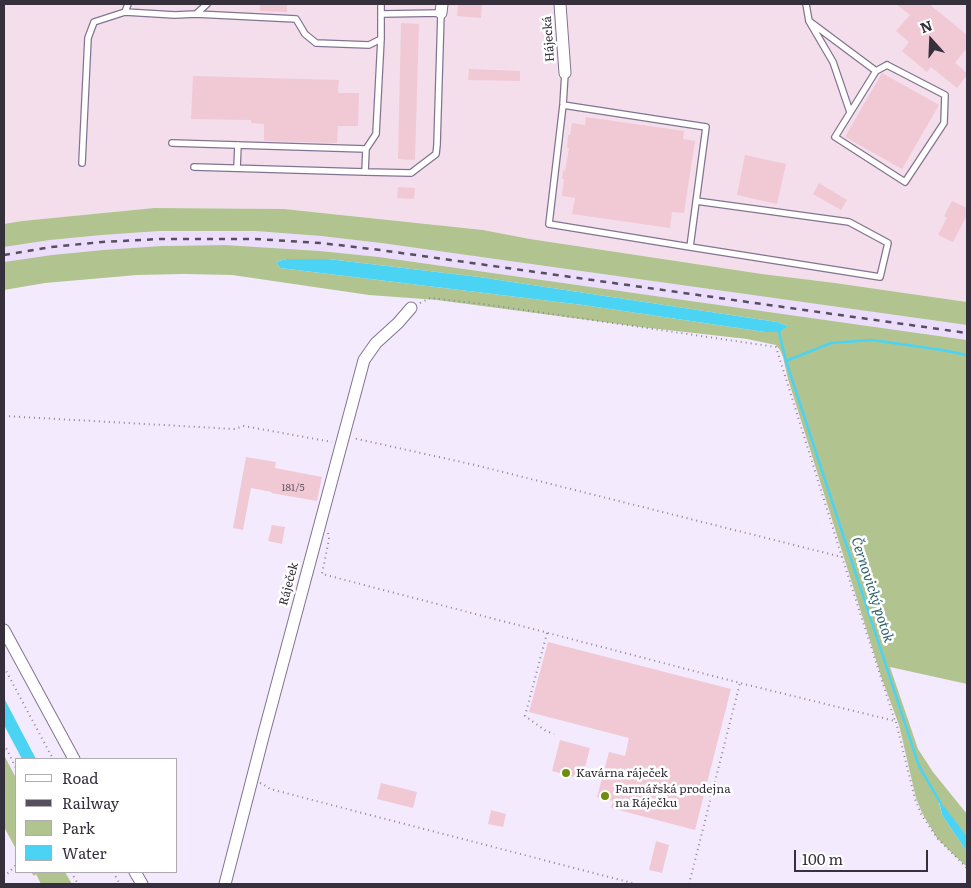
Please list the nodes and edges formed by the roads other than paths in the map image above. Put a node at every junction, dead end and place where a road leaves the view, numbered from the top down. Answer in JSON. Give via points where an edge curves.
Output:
{"nodes":[{"id":1,"x":128,"y":4,"type":"edge"},
{"id":2,"x":207,"y":4,"type":"edge"},
{"id":3,"x":381,"y":4,"type":"edge"},
{"id":4,"x":560,"y":4,"type":"edge"},
{"id":5,"x":806,"y":4,"type":"edge"},
{"id":6,"x":442,"y":9,"type":"edge"},
{"id":7,"x":125,"y":12,"type":"junction"},
{"id":8,"x":196,"y":14,"type":"junction"},
{"id":9,"x":382,"y":14,"type":"junction"},
{"id":10,"x":809,"y":20,"type":"junction"},
{"id":11,"x":381,"y":39,"type":"junction"},
{"id":12,"x":876,"y":71,"type":"junction"},
{"id":13,"x":565,"y":73,"type":"joint"},
{"id":14,"x":563,"y":105,"type":"junction"},
{"id":15,"x":850,"y":112,"type":"junction"},
{"id":16,"x":172,"y":143,"type":"dead end"},
{"id":17,"x":238,"y":145,"type":"junction"},
{"id":18,"x":366,"y":149,"type":"junction"},
{"id":19,"x":82,"y":162,"type":"dead end"},
{"id":20,"x":194,"y":167,"type":"dead end"},
{"id":21,"x":237,"y":168,"type":"junction"},
{"id":22,"x":365,"y":172,"type":"junction"},
{"id":23,"x":696,"y":201,"type":"junction"},
{"id":24,"x":690,"y":247,"type":"junction"},
{"id":25,"x":411,"y":308,"type":"dead end"},
{"id":26,"x":4,"y":630,"type":"edge"},
{"id":27,"x":73,"y":758,"type":"edge"},
{"id":28,"x":136,"y":873,"type":"edge"},
{"id":29,"x":142,"y":884,"type":"edge"},
{"id":30,"x":225,"y":884,"type":"edge"}],
"edges":[{"from":1,"to":7,"type":"lane"},
{"from":2,"to":8,"type":"lane"},
{"from":3,"to":9,"type":"lane"},
{"from":4,"to":13,"type":"street","name":"Hájecká"},
{"from":5,"to":10,"type":"lane"},
{"from":6,"to":9,"type":"lane"},
{"from":6,"to":22,"type":"lane","via":[[436,154],[411,172]]},
{"from":7,"to":8,"type":"lane"},
{"from":7,"to":19,"type":"lane","via":[[94,22],[88,38]]},
{"from":8,"to":11,"type":"lane","via":[[296,19],[316,43],[369,45]]},
{"from":9,"to":11,"type":"lane"},
{"from":10,"to":12,"type":"lane"},
{"from":10,"to":15,"type":"lane","via":[[833,62]]},
{"from":11,"to":18,"type":"lane","via":[[376,134]]},
{"from":12,"to":15,"type":"lane"},
{"from":12,"to":15,"type":"lane","via":[[887,65],[945,95],[944,123],[905,182],[835,137]]},
{"from":13,"to":14,"type":"lane"},
{"from":14,"to":23,"type":"lane","via":[[706,127]]},
{"from":14,"to":24,"type":"lane","via":[[549,224]]},
{"from":16,"to":17,"type":"lane"},
{"from":17,"to":18,"type":"lane"},
{"from":17,"to":21,"type":"lane"},
{"from":18,"to":22,"type":"lane"},
{"from":20,"to":21,"type":"lane"},
{"from":21,"to":22,"type":"lane"},
{"from":23,"to":24,"type":"lane"},
{"from":23,"to":24,"type":"lane","via":[[849,222],[888,243],[880,277]]},
{"from":25,"to":30,"type":"street","name":"Ráječek","via":[[376,342],[364,360]]},
{"from":26,"to":27,"type":"street"},
{"from":28,"to":29,"type":"street"}]}
